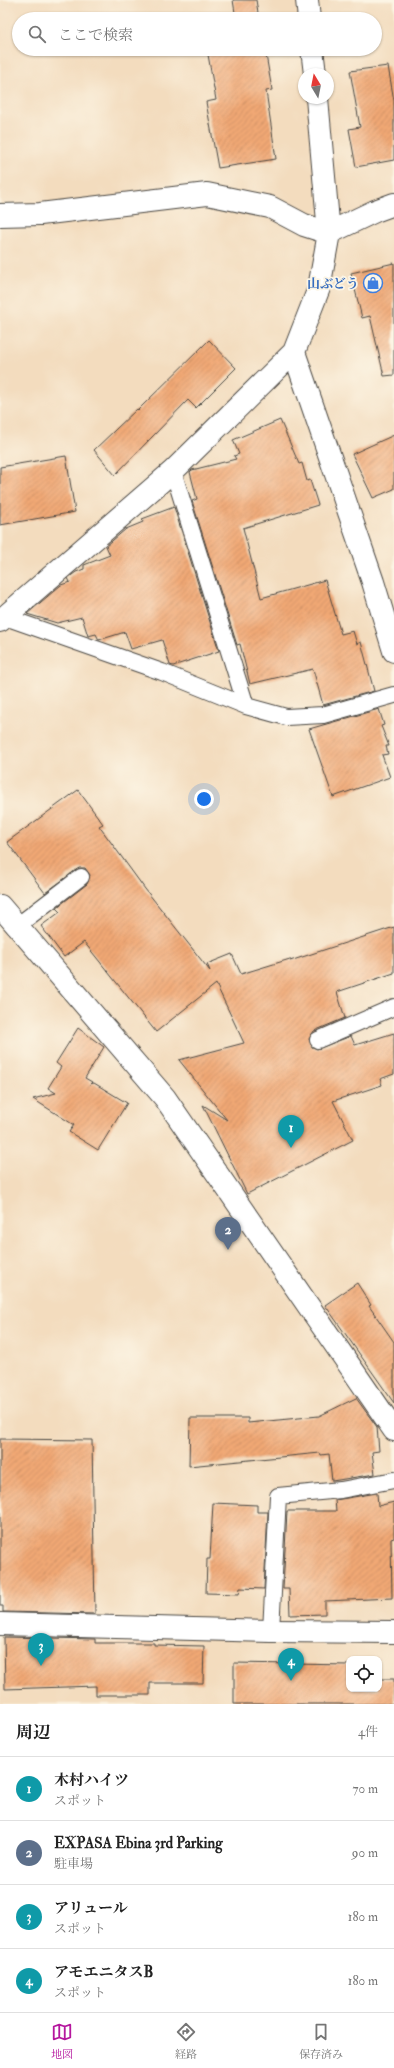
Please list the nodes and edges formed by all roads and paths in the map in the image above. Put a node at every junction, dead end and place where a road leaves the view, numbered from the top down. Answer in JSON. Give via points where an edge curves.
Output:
{"nodes":[{"id":1,"x":307,"y":0,"type":"edge"},
{"id":2,"x":308,"y":12,"type":"edge"},
{"id":3,"x":313,"y":56,"type":"edge"},
{"id":4,"x":314,"y":68,"type":"edge"},
{"id":5,"x":318,"y":104,"type":"edge"},
{"id":6,"x":394,"y":204,"type":"edge"},
{"id":7,"x":0,"y":215,"type":"edge"},
{"id":8,"x":329,"y":233,"type":"junction"},
{"id":9,"x":294,"y":352,"type":"junction"},
{"id":10,"x":173,"y":471,"type":"junction"},
{"id":11,"x":2,"y":619,"type":"edge"},
{"id":12,"x":394,"y":652,"type":"edge"},
{"id":13,"x":394,"y":695,"type":"edge"},
{"id":14,"x":246,"y":706,"type":"junction"},
{"id":15,"x":81,"y":877,"type":"dead end"},
{"id":16,"x":0,"y":906,"type":"edge"},
{"id":17,"x":17,"y":926,"type":"junction"},
{"id":18,"x":394,"y":1007,"type":"edge"},
{"id":19,"x":318,"y":1040,"type":"dead end"},
{"id":20,"x":394,"y":1430,"type":"edge"},
{"id":21,"x":394,"y":1480,"type":"edge"},
{"id":22,"x":0,"y":1624,"type":"edge"},
{"id":23,"x":271,"y":1631,"type":"junction"},
{"id":24,"x":394,"y":1632,"type":"edge"}],
"edges":[{"from":1,"to":2,"type":"street"},
{"from":3,"to":4,"type":"street"},
{"from":5,"to":8,"type":"street"},
{"from":6,"to":8,"type":"street"},
{"from":7,"to":8,"type":"street","via":[[47,213],[208,194],[270,207],[304,225]]},
{"from":8,"to":9,"type":"street","via":[[320,288]]},
{"from":9,"to":10,"type":"street"},
{"from":9,"to":12,"type":"street","via":[[373,582]]},
{"from":10,"to":11,"type":"street"},
{"from":10,"to":14,"type":"lane"},
{"from":11,"to":14,"type":"lane","via":[[162,672]]},
{"from":13,"to":14,"type":"lane","via":[[323,715],[286,717]]},
{"from":15,"to":17,"type":"lane"},
{"from":16,"to":17,"type":"street"},
{"from":17,"to":20,"type":"street","via":[[165,1098]]},
{"from":18,"to":19,"type":"lane"},
{"from":21,"to":23,"type":"lane","via":[[341,1490],[278,1496]]},
{"from":22,"to":23,"type":"street"},
{"from":23,"to":24,"type":"street"}]}
